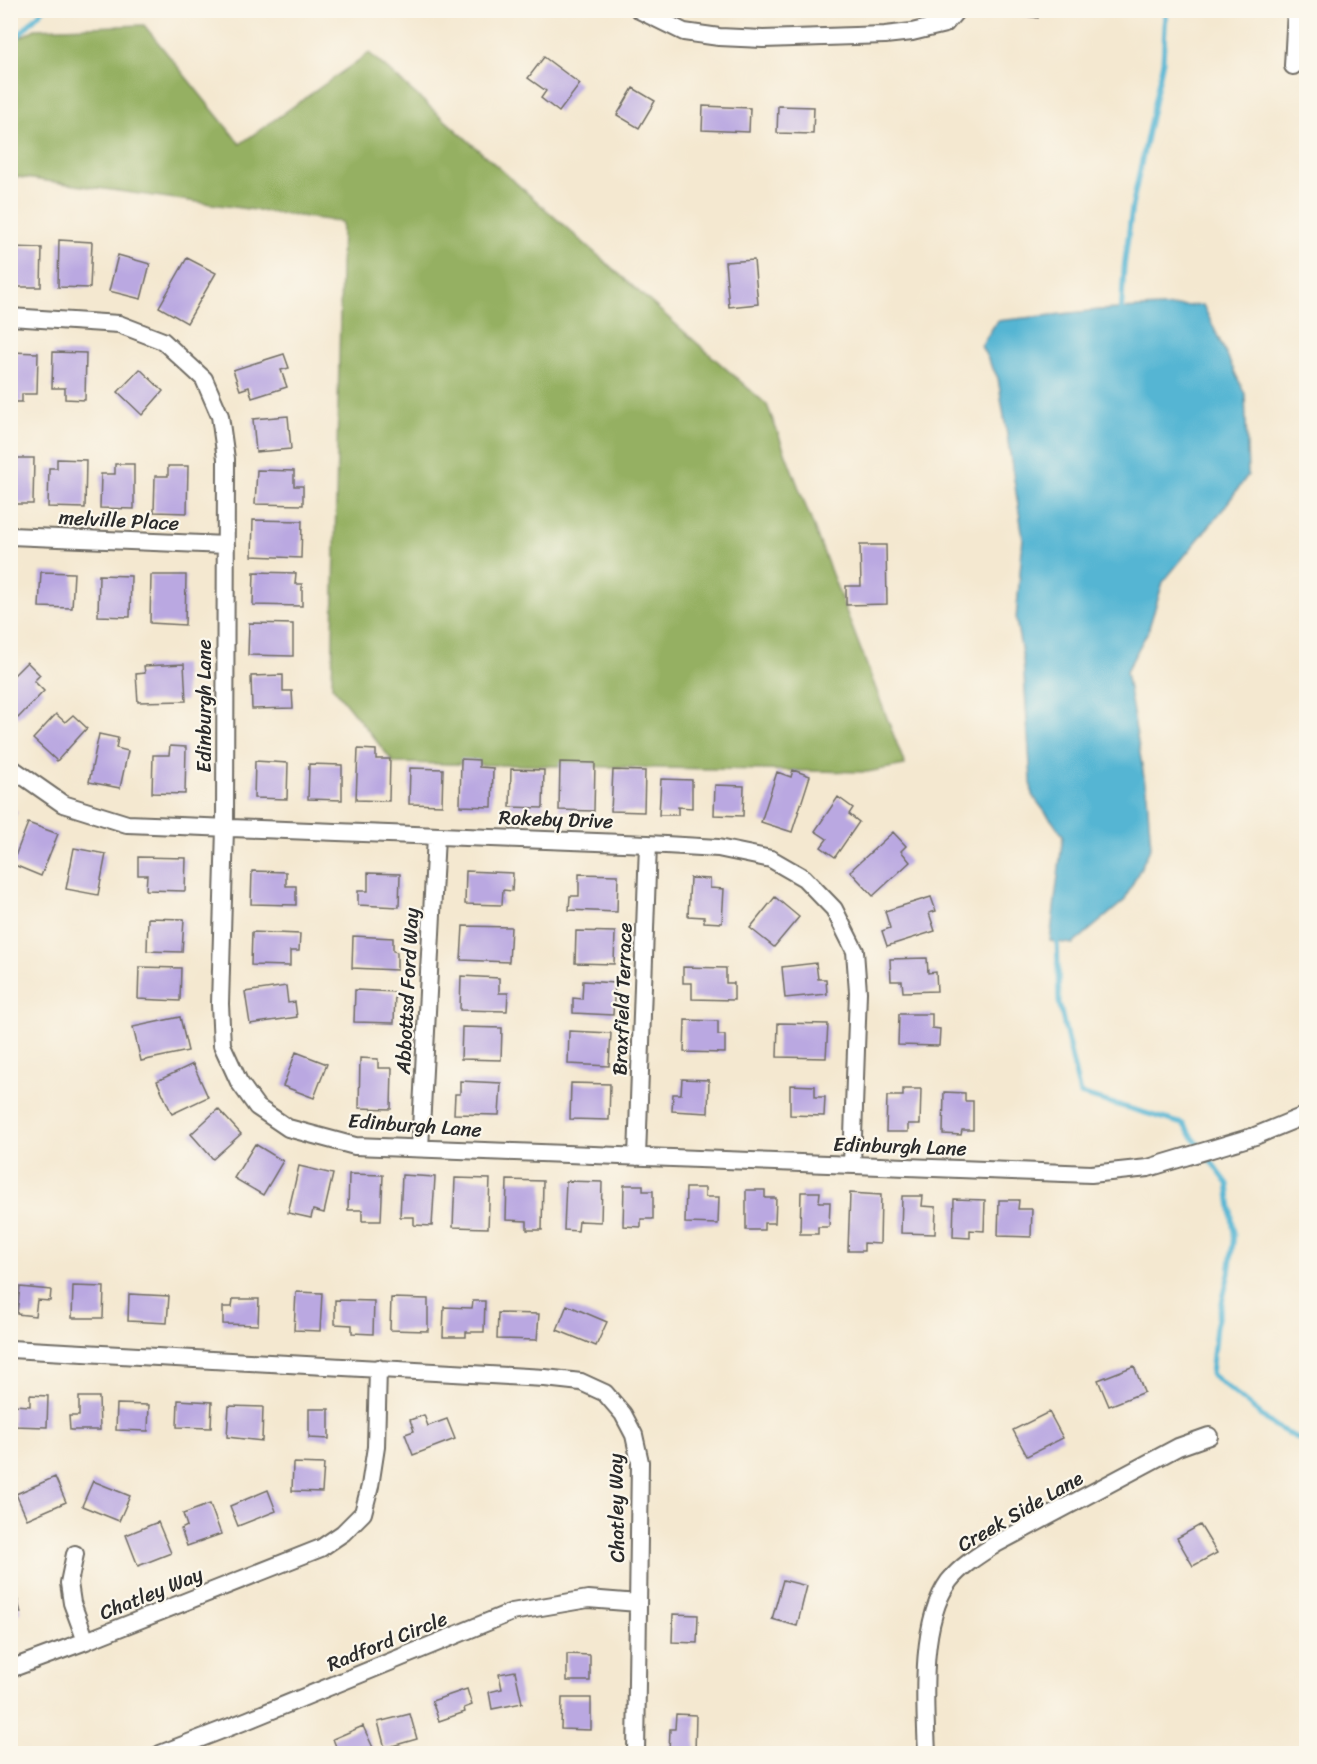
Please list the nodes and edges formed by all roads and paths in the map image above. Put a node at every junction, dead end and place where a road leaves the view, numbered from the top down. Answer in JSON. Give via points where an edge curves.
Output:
{"nodes":[{"id":1,"x":639,"y":10,"type":"edge"},
{"id":2,"x":1296,"y":10,"type":"edge"},
{"id":3,"x":955,"y":13,"type":"edge"},
{"id":4,"x":1293,"y":66,"type":"dead end"},
{"id":5,"x":10,"y":317,"type":"edge"},
{"id":6,"x":10,"y":536,"type":"edge"},
{"id":7,"x":226,"y":545,"type":"junction"},
{"id":8,"x":10,"y":766,"type":"edge"},
{"id":9,"x":225,"y":828,"type":"junction"},
{"id":10,"x":436,"y":836,"type":"junction"},
{"id":11,"x":648,"y":844,"type":"junction"},
{"id":12,"x":1306,"y":1115,"type":"edge"},
{"id":13,"x":420,"y":1149,"type":"junction"},
{"id":14,"x":637,"y":1157,"type":"junction"},
{"id":15,"x":852,"y":1165,"type":"junction"},
{"id":16,"x":10,"y":1349,"type":"edge"},
{"id":17,"x":378,"y":1368,"type":"junction"},
{"id":18,"x":1209,"y":1436,"type":"dead end"},
{"id":19,"x":75,"y":1554,"type":"dead end"},
{"id":20,"x":638,"y":1603,"type":"junction"},
{"id":21,"x":86,"y":1641,"type":"junction"},
{"id":22,"x":10,"y":1669,"type":"edge"},
{"id":23,"x":160,"y":1754,"type":"edge"},
{"id":24,"x":636,"y":1754,"type":"edge"},
{"id":25,"x":927,"y":1754,"type":"edge"}],
"edges":[{"from":1,"to":3,"type":"street","via":[[684,32],[763,39],[885,35],[945,24]]},
{"from":2,"to":4,"type":"street"},
{"from":5,"to":7,"type":"street","name":"Edinburgh Lane","via":[[119,324],[163,341],[204,380],[220,416],[226,459]]},
{"from":6,"to":7,"type":"street","name":"melville Place"},
{"from":7,"to":9,"type":"street","name":"Edinburgh Lane"},
{"from":8,"to":9,"type":"street","name":"Rokeby Drive","via":[[63,804],[127,824]]},
{"from":9,"to":10,"type":"street","name":"Rokeby Drive"},
{"from":9,"to":13,"type":"street","name":"Edinburgh Lane","via":[[222,1045],[239,1082],[256,1107],[288,1128],[355,1146]]},
{"from":10,"to":11,"type":"street","name":"Rokeby Drive"},
{"from":10,"to":13,"type":"street","name":"Abbottsd Ford Way"},
{"from":11,"to":14,"type":"street","name":"Braxfield Terrace"},
{"from":11,"to":15,"type":"street","name":"Rokeby Drive","via":[[718,848],[771,859],[804,878],[834,909],[856,961]]},
{"from":12,"to":15,"type":"street","name":"Edinburgh Lane","via":[[1255,1136],[1148,1168],[1091,1174]]},
{"from":13,"to":14,"type":"street","name":"Edinburgh Lane"},
{"from":14,"to":15,"type":"street","name":"Edinburgh Lane"},
{"from":16,"to":17,"type":"street","name":"Chatley Way"},
{"from":17,"to":20,"type":"street","name":"Chatley Way","via":[[545,1378],[581,1382],[605,1393],[634,1435],[640,1462]]},
{"from":17,"to":21,"type":"street","name":"Chatley Way","via":[[376,1447],[370,1486],[363,1513],[343,1533],[321,1548]]},
{"from":18,"to":25,"type":"street","name":"Creek Side Lane","via":[[1178,1447],[996,1544],[968,1562],[949,1582],[931,1623],[926,1666]]},
{"from":19,"to":21,"type":"street","via":[[69,1583]]},
{"from":20,"to":23,"type":"street","name":"Radford Circle","via":[[588,1599],[512,1612]]},
{"from":20,"to":24,"type":"street","name":"Chatley Way"},
{"from":21,"to":22,"type":"street","name":"Chatley Way"}]}
